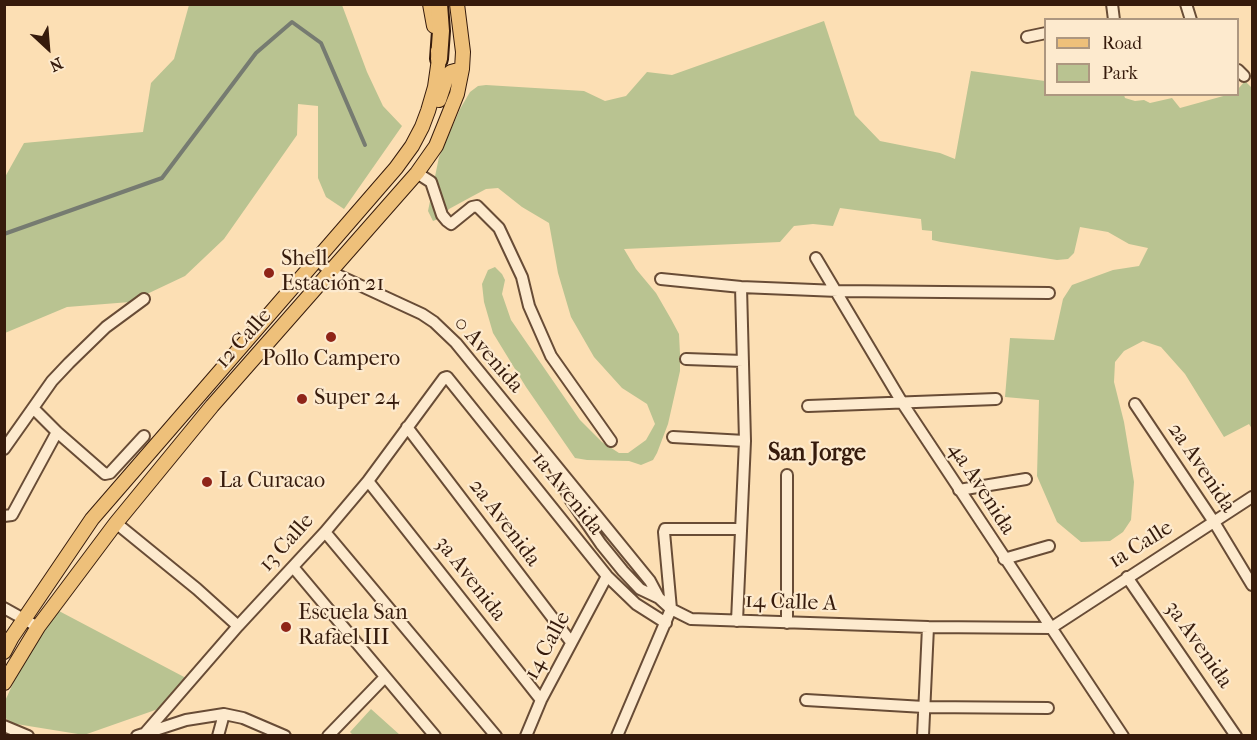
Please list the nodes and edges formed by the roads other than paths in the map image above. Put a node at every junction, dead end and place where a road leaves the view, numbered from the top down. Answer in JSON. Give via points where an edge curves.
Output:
{"nodes":[{"id":1,"x":430,"y":4,"type":"edge"},
{"id":2,"x":439,"y":4,"type":"edge"},
{"id":3,"x":457,"y":4,"type":"edge"},
{"id":4,"x":1044,"y":33,"type":"edge"},
{"id":5,"x":1027,"y":37,"type":"dead end"},
{"id":6,"x":439,"y":59,"type":"junction"},
{"id":7,"x":462,"y":69,"type":"junction"},
{"id":8,"x":422,"y":127,"type":"junction"},
{"id":9,"x":417,"y":173,"type":"junction"},
{"id":10,"x":816,"y":258,"type":"dead end"},
{"id":11,"x":316,"y":259,"type":"junction"},
{"id":12,"x":331,"y":272,"type":"junction"},
{"id":13,"x":661,"y":279,"type":"dead end"},
{"id":14,"x":741,"y":287,"type":"junction"},
{"id":15,"x":838,"y":291,"type":"junction"},
{"id":16,"x":1049,"y":293,"type":"dead end"},
{"id":17,"x":144,"y":299,"type":"dead end"},
{"id":18,"x":686,"y":359,"type":"dead end"},
{"id":19,"x":743,"y":361,"type":"junction"},
{"id":20,"x":450,"y":378,"type":"joint"},
{"id":21,"x":996,"y":399,"type":"dead end"},
{"id":22,"x":903,"y":404,"type":"junction"},
{"id":23,"x":1135,"y":404,"type":"dead end"},
{"id":24,"x":808,"y":406,"type":"dead end"},
{"id":25,"x":33,"y":408,"type":"junction"},
{"id":26,"x":407,"y":428,"type":"junction"},
{"id":27,"x":57,"y":432,"type":"junction"},
{"id":28,"x":144,"y":436,"type":"dead end"},
{"id":29,"x":672,"y":438,"type":"dead end"},
{"id":30,"x":611,"y":441,"type":"dead end"},
{"id":31,"x":745,"y":441,"type":"junction"},
{"id":32,"x":4,"y":449,"type":"edge"},
{"id":33,"x":787,"y":475,"type":"dead end"},
{"id":34,"x":1026,"y":479,"type":"dead end"},
{"id":35,"x":368,"y":481,"type":"junction"},
{"id":36,"x":959,"y":490,"type":"junction"},
{"id":37,"x":1252,"y":497,"type":"edge"},
{"id":38,"x":4,"y":516,"type":"edge"},
{"id":39,"x":1214,"y":522,"type":"junction"},
{"id":40,"x":116,"y":523,"type":"junction"},
{"id":41,"x":741,"y":530,"type":"junction"},
{"id":42,"x":325,"y":532,"type":"junction"},
{"id":43,"x":1049,"y":546,"type":"dead end"},
{"id":44,"x":1004,"y":559,"type":"junction"},
{"id":45,"x":294,"y":567,"type":"junction"},
{"id":46,"x":607,"y":576,"type":"junction"},
{"id":47,"x":1127,"y":577,"type":"junction"},
{"id":48,"x":1252,"y":585,"type":"edge"},
{"id":49,"x":4,"y":608,"type":"edge"},
{"id":50,"x":671,"y":609,"type":"junction"},
{"id":51,"x":24,"y":618,"type":"junction"},
{"id":52,"x":737,"y":621,"type":"junction"},
{"id":53,"x":666,"y":623,"type":"junction"},
{"id":54,"x":787,"y":623,"type":"junction"},
{"id":55,"x":238,"y":626,"type":"junction"},
{"id":56,"x":38,"y":627,"type":"junction"},
{"id":57,"x":928,"y":627,"type":"junction"},
{"id":58,"x":1051,"y":628,"type":"junction"},
{"id":59,"x":8,"y":635,"type":"edge"},
{"id":60,"x":571,"y":642,"type":"junction"},
{"id":61,"x":26,"y":645,"type":"junction"},
{"id":62,"x":4,"y":652,"type":"edge"},
{"id":63,"x":385,"y":678,"type":"junction"},
{"id":64,"x":4,"y":683,"type":"edge"},
{"id":65,"x":541,"y":700,"type":"junction"},
{"id":66,"x":806,"y":700,"type":"dead end"},
{"id":67,"x":924,"y":707,"type":"junction"},
{"id":68,"x":1048,"y":708,"type":"dead end"},
{"id":69,"x":224,"y":714,"type":"junction"},
{"id":70,"x":4,"y":726,"type":"edge"},
{"id":71,"x":142,"y":734,"type":"edge"},
{"id":72,"x":28,"y":735,"type":"edge"},
{"id":73,"x":218,"y":735,"type":"edge"},
{"id":74,"x":285,"y":735,"type":"edge"},
{"id":75,"x":328,"y":735,"type":"edge"},
{"id":76,"x":435,"y":735,"type":"edge"},
{"id":77,"x":496,"y":735,"type":"edge"},
{"id":78,"x":526,"y":735,"type":"edge"},
{"id":79,"x":617,"y":735,"type":"edge"},
{"id":80,"x":923,"y":735,"type":"edge"},
{"id":81,"x":1123,"y":735,"type":"edge"},
{"id":82,"x":1236,"y":735,"type":"edge"}],
"edges":[{"from":1,"to":6,"type":"main road","name":"12 Calle"},
{"from":2,"to":6,"type":"highway"},
{"from":3,"to":7,"type":"main road","name":"12 Calle"},
{"from":4,"to":5,"type":"street"},
{"from":6,"to":8,"type":"main road","name":"12 Calle"},
{"from":7,"to":8,"type":"main road","via":[[447,76],[435,110]]},
{"from":7,"to":9,"type":"main road","name":"12 Calle","via":[[444,130]]},
{"from":8,"to":11,"type":"main road","name":"12 Calle","via":[[396,168]]},
{"from":9,"to":12,"type":"main road","name":"12 Calle"},
{"from":9,"to":30,"type":"street","via":[[431,182],[442,215],[451,224],[477,206],[499,228],[522,277],[529,306],[550,356]]},
{"from":10,"to":15,"type":"street","name":"4a Avenida"},
{"from":11,"to":12,"type":"street","name":"0 Avenida"},
{"from":11,"to":51,"type":"main road","name":"12 Calle","via":[[92,519]]},
{"from":12,"to":40,"type":"main road","name":"12 Calle","via":[[212,406]]},
{"from":12,"to":50,"type":"street","name":"0 Avenida","via":[[434,322],[456,343],[552,462],[570,499],[601,544],[640,589]]},
{"from":13,"to":14,"type":"street"},
{"from":14,"to":15,"type":"street"},
{"from":14,"to":19,"type":"street"},
{"from":15,"to":16,"type":"street"},
{"from":15,"to":22,"type":"street","name":"4a Avenida"},
{"from":17,"to":25,"type":"street","via":[[106,327],[69,363]]},
{"from":18,"to":19,"type":"street"},
{"from":19,"to":31,"type":"street"},
{"from":20,"to":26,"type":"street","name":"13 Calle","via":[[444,378]]},
{"from":20,"to":46,"type":"street","name":"1a Avenida"},
{"from":21,"to":22,"type":"street"},
{"from":22,"to":24,"type":"street"},
{"from":22,"to":36,"type":"street","name":"4a Avenida"},
{"from":23,"to":39,"type":"street","name":"2a Avenida"},
{"from":25,"to":27,"type":"street"},
{"from":25,"to":32,"type":"street"},
{"from":26,"to":35,"type":"street","name":"13 Calle"},
{"from":26,"to":60,"type":"street","name":"2a Avenida"},
{"from":27,"to":28,"type":"street","via":[[108,474]]},
{"from":27,"to":38,"type":"street","via":[[12,515]]},
{"from":29,"to":31,"type":"street"},
{"from":31,"to":41,"type":"street"},
{"from":33,"to":54,"type":"street"},
{"from":34,"to":36,"type":"street"},
{"from":35,"to":42,"type":"street","name":"13 Calle"},
{"from":35,"to":65,"type":"street","name":"3a Avenida"},
{"from":36,"to":44,"type":"street","name":"4a Avenida"},
{"from":37,"to":39,"type":"street","name":"1a Calle"},
{"from":39,"to":47,"type":"street","name":"1a Calle"},
{"from":39,"to":48,"type":"street","name":"2a Avenida"},
{"from":40,"to":55,"type":"street"},
{"from":40,"to":56,"type":"main road","name":"12 Calle"},
{"from":41,"to":50,"type":"street","via":[[665,529]]},
{"from":41,"to":52,"type":"street"},
{"from":42,"to":45,"type":"street","name":"13 Calle"},
{"from":42,"to":77,"type":"street"},
{"from":43,"to":44,"type":"street"},
{"from":44,"to":58,"type":"street","name":"4a Avenida"},
{"from":45,"to":55,"type":"street","name":"13 Calle"},
{"from":45,"to":63,"type":"street"},
{"from":46,"to":53,"type":"street","name":"1a Avenida","via":[[636,604]]},
{"from":46,"to":60,"type":"street","name":"14 Calle"},
{"from":47,"to":58,"type":"street","name":"1a Calle"},
{"from":47,"to":82,"type":"street","name":"3a Avenida"},
{"from":49,"to":51,"type":"street"},
{"from":50,"to":52,"type":"street","name":"14 Calle A","via":[[691,619]]},
{"from":50,"to":53,"type":"street"},
{"from":51,"to":56,"type":"street"},
{"from":51,"to":59,"type":"main road","name":"12 Calle"},
{"from":52,"to":54,"type":"street","name":"14 Calle A"},
{"from":53,"to":79,"type":"street"},
{"from":54,"to":57,"type":"street","name":"14 Calle A"},
{"from":55,"to":71,"type":"street","name":"13 Calle"},
{"from":56,"to":61,"type":"main road","name":"12 Calle"},
{"from":57,"to":58,"type":"street","name":"14 Calle A"},
{"from":57,"to":67,"type":"street"},
{"from":58,"to":81,"type":"street","name":"4a Avenida"},
{"from":59,"to":61,"type":"street"},
{"from":59,"to":62,"type":"main road","name":"12 Calle"},
{"from":60,"to":65,"type":"street","name":"14 Calle"},
{"from":61,"to":64,"type":"main road","name":"12 Calle"},
{"from":63,"to":75,"type":"street"},
{"from":63,"to":76,"type":"street"},
{"from":65,"to":78,"type":"street","name":"14 Calle"},
{"from":66,"to":67,"type":"street"},
{"from":67,"to":68,"type":"street"},
{"from":67,"to":80,"type":"street"},
{"from":69,"to":71,"type":"street","via":[[186,720]]},
{"from":69,"to":73,"type":"street"},
{"from":69,"to":74,"type":"street"},
{"from":70,"to":72,"type":"street"}]}
